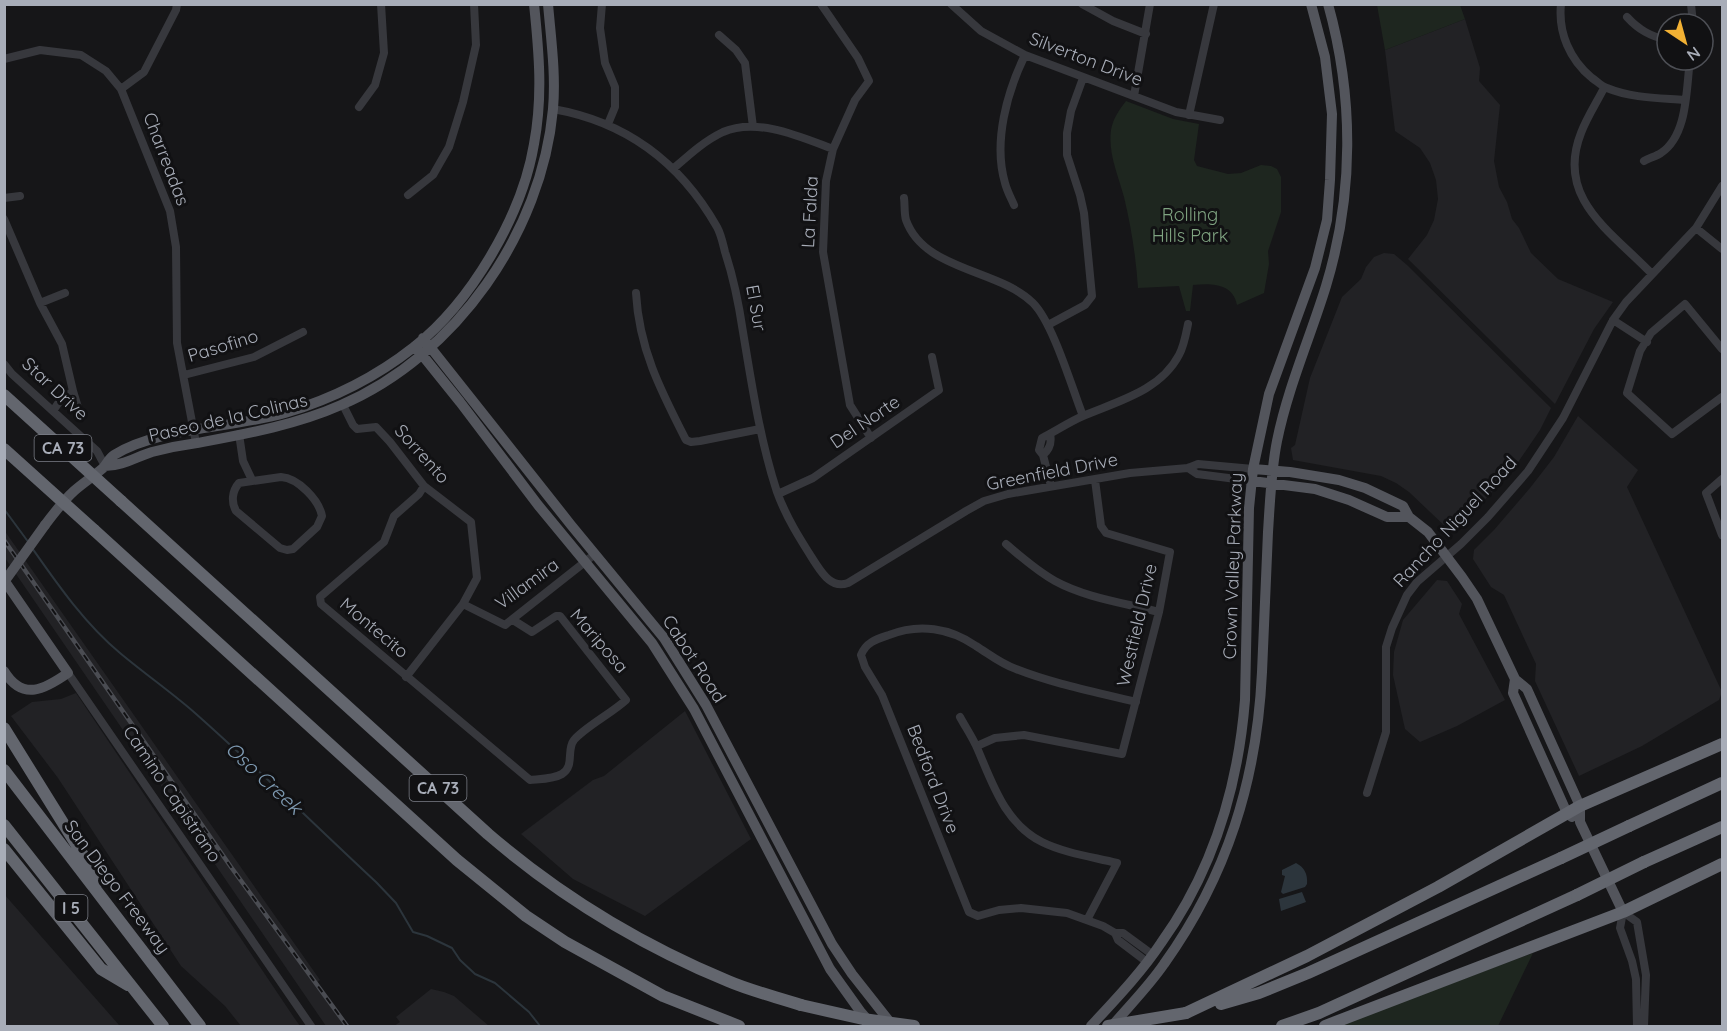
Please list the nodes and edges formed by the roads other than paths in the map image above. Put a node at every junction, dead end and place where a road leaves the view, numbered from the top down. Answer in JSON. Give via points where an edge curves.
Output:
{"nodes":[{"id":1,"x":177,"y":4,"type":"edge"},
{"id":2,"x":381,"y":4,"type":"edge"},
{"id":3,"x":474,"y":4,"type":"edge"},
{"id":4,"x":534,"y":4,"type":"edge"},
{"id":5,"x":548,"y":4,"type":"edge"},
{"id":6,"x":602,"y":4,"type":"edge"},
{"id":7,"x":821,"y":4,"type":"edge"},
{"id":8,"x":951,"y":4,"type":"edge"},
{"id":9,"x":1082,"y":4,"type":"edge"},
{"id":10,"x":1150,"y":4,"type":"edge"},
{"id":11,"x":1214,"y":4,"type":"edge"},
{"id":12,"x":1311,"y":4,"type":"edge"},
{"id":13,"x":1328,"y":4,"type":"edge"},
{"id":14,"x":1561,"y":4,"type":"edge"},
{"id":15,"x":1627,"y":17,"type":"dead end"},
{"id":16,"x":1146,"y":34,"type":"junction"},
{"id":17,"x":719,"y":35,"type":"dead end"},
{"id":18,"x":1655,"y":37,"type":"edge"},
{"id":19,"x":1025,"y":55,"type":"junction"},
{"id":20,"x":4,"y":60,"type":"edge"},
{"id":21,"x":1688,"y":72,"type":"edge"},
{"id":22,"x":1083,"y":78,"type":"junction"},
{"id":23,"x":1604,"y":88,"type":"junction"},
{"id":24,"x":121,"y":89,"type":"junction"},
{"id":25,"x":540,"y":93,"type":"junction"},
{"id":26,"x":1134,"y":96,"type":"junction"},
{"id":27,"x":1684,"y":100,"type":"junction"},
{"id":28,"x":359,"y":107,"type":"dead end"},
{"id":29,"x":553,"y":109,"type":"junction"},
{"id":30,"x":1189,"y":115,"type":"junction"},
{"id":31,"x":1220,"y":120,"type":"dead end"},
{"id":32,"x":608,"y":124,"type":"junction"},
{"id":33,"x":753,"y":127,"type":"junction"},
{"id":34,"x":536,"y":134,"type":"junction"},
{"id":35,"x":832,"y":149,"type":"junction"},
{"id":36,"x":1644,"y":161,"type":"dead end"},
{"id":37,"x":674,"y":169,"type":"junction"},
{"id":38,"x":1722,"y":186,"type":"edge"},
{"id":39,"x":408,"y":195,"type":"dead end"},
{"id":40,"x":20,"y":196,"type":"dead end"},
{"id":41,"x":4,"y":198,"type":"edge"},
{"id":42,"x":904,"y":198,"type":"dead end"},
{"id":43,"x":1014,"y":205,"type":"dead end"},
{"id":44,"x":4,"y":219,"type":"edge"},
{"id":45,"x":1327,"y":220,"type":"junction"},
{"id":46,"x":1341,"y":223,"type":"junction"},
{"id":47,"x":1696,"y":228,"type":"junction"},
{"id":48,"x":1722,"y":249,"type":"edge"},
{"id":49,"x":1652,"y":274,"type":"junction"},
{"id":50,"x":65,"y":293,"type":"dead end"},
{"id":51,"x":636,"y":293,"type":"dead end"},
{"id":52,"x":40,"y":303,"type":"junction"},
{"id":53,"x":1613,"y":320,"type":"junction"},
{"id":54,"x":1188,"y":324,"type":"dead end"},
{"id":55,"x":1048,"y":326,"type":"junction"},
{"id":56,"x":303,"y":332,"type":"dead end"},
{"id":57,"x":427,"y":342,"type":"junction"},
{"id":58,"x":1647,"y":342,"type":"junction"},
{"id":59,"x":1722,"y":349,"type":"edge"},
{"id":60,"x":418,"y":351,"type":"junction"},
{"id":61,"x":932,"y":357,"type":"dead end"},
{"id":62,"x":4,"y":364,"type":"edge"},
{"id":63,"x":184,"y":375,"type":"junction"},
{"id":64,"x":73,"y":391,"type":"junction"},
{"id":65,"x":4,"y":395,"type":"edge"},
{"id":66,"x":1722,"y":397,"type":"edge"},
{"id":67,"x":343,"y":405,"type":"junction"},
{"id":68,"x":53,"y":411,"type":"junction"},
{"id":69,"x":80,"y":414,"type":"dead end"},
{"id":70,"x":282,"y":414,"type":"junction"},
{"id":71,"x":1083,"y":416,"type":"junction"},
{"id":72,"x":760,"y":429,"type":"junction"},
{"id":73,"x":239,"y":434,"type":"junction"},
{"id":74,"x":195,"y":437,"type":"junction"},
{"id":75,"x":871,"y":438,"type":"junction"},
{"id":76,"x":4,"y":449,"type":"edge"},
{"id":77,"x":243,"y":461,"type":"junction"},
{"id":78,"x":105,"y":466,"type":"junction"},
{"id":79,"x":1188,"y":468,"type":"junction"},
{"id":80,"x":1253,"y":469,"type":"junction"},
{"id":81,"x":1273,"y":471,"type":"junction"},
{"id":82,"x":1722,"y":479,"type":"edge"},
{"id":83,"x":252,"y":480,"type":"junction"},
{"id":84,"x":1095,"y":480,"type":"junction"},
{"id":85,"x":1252,"y":481,"type":"junction"},
{"id":86,"x":1271,"y":482,"type":"junction"},
{"id":87,"x":239,"y":483,"type":"junction"},
{"id":88,"x":424,"y":486,"type":"junction"},
{"id":89,"x":1052,"y":486,"type":"junction"},
{"id":90,"x":778,"y":494,"type":"junction"},
{"id":91,"x":1409,"y":517,"type":"junction"},
{"id":92,"x":1722,"y":535,"type":"edge"},
{"id":93,"x":1006,"y":544,"type":"dead end"},
{"id":94,"x":595,"y":554,"type":"junction"},
{"id":95,"x":1447,"y":556,"type":"junction"},
{"id":96,"x":585,"y":561,"type":"junction"},
{"id":97,"x":4,"y":581,"type":"edge"},
{"id":98,"x":836,"y":585,"type":"joint"},
{"id":99,"x":463,"y":604,"type":"junction"},
{"id":100,"x":1159,"y":612,"type":"junction"},
{"id":101,"x":513,"y":620,"type":"junction"},
{"id":102,"x":4,"y":671,"type":"edge"},
{"id":103,"x":68,"y":673,"type":"junction"},
{"id":104,"x":406,"y":677,"type":"junction"},
{"id":105,"x":1515,"y":680,"type":"junction"},
{"id":106,"x":1136,"y":702,"type":"junction"},
{"id":107,"x":960,"y":717,"type":"dead end"},
{"id":108,"x":4,"y":728,"type":"edge"},
{"id":109,"x":1722,"y":744,"type":"edge"},
{"id":110,"x":977,"y":746,"type":"junction"},
{"id":111,"x":4,"y":770,"type":"edge"},
{"id":112,"x":530,"y":780,"type":"joint"},
{"id":113,"x":1722,"y":783,"type":"edge"},
{"id":114,"x":1367,"y":793,"type":"dead end"},
{"id":115,"x":1580,"y":806,"type":"junction"},
{"id":116,"x":1567,"y":813,"type":"junction"},
{"id":117,"x":1580,"y":822,"type":"junction"},
{"id":118,"x":4,"y":825,"type":"edge"},
{"id":119,"x":1722,"y":827,"type":"edge"},
{"id":120,"x":4,"y":849,"type":"edge"},
{"id":121,"x":1722,"y":864,"type":"edge"},
{"id":122,"x":1623,"y":912,"type":"junction"},
{"id":123,"x":1087,"y":920,"type":"junction"},
{"id":124,"x":132,"y":936,"type":"junction"},
{"id":125,"x":1150,"y":958,"type":"junction"},
{"id":126,"x":1644,"y":962,"type":"junction"},
{"id":127,"x":1633,"y":966,"type":"junction"},
{"id":128,"x":137,"y":991,"type":"junction"},
{"id":129,"x":1186,"y":1013,"type":"junction"},
{"id":130,"x":163,"y":1026,"type":"edge"},
{"id":131,"x":200,"y":1026,"type":"edge"},
{"id":132,"x":311,"y":1026,"type":"edge"},
{"id":133,"x":739,"y":1026,"type":"edge"},
{"id":134,"x":873,"y":1026,"type":"edge"},
{"id":135,"x":893,"y":1026,"type":"edge"},
{"id":136,"x":915,"y":1026,"type":"edge"},
{"id":137,"x":1091,"y":1026,"type":"edge"},
{"id":138,"x":1110,"y":1026,"type":"edge"},
{"id":139,"x":1282,"y":1026,"type":"edge"},
{"id":140,"x":1325,"y":1026,"type":"edge"},
{"id":141,"x":1637,"y":1026,"type":"edge"},
{"id":142,"x":1644,"y":1026,"type":"edge"}],
"edges":[{"from":1,"to":24,"type":"street","via":[[144,72]]},
{"from":2,"to":28,"type":"street","via":[[384,53],[375,85]]},
{"from":3,"to":39,"type":"street","via":[[476,45],[449,147],[433,175]]},
{"from":4,"to":25,"type":"main road","name":"Paseo de la Colinas"},
{"from":5,"to":29,"type":"main road","name":"Paseo de la Colinas"},
{"from":6,"to":32,"type":"street","via":[[600,28],[605,63],[615,87],[615,107]]},
{"from":7,"to":35,"type":"street","name":"La Falda","via":[[869,81],[855,100]]},
{"from":8,"to":19,"type":"street","name":"Silverton Drive","via":[[981,31]]},
{"from":9,"to":16,"type":"street"},
{"from":10,"to":16,"type":"street"},
{"from":11,"to":30,"type":"street"},
{"from":12,"to":45,"type":"main road","name":"Crown Valley Parkway","via":[[1325,57],[1332,114]]},
{"from":13,"to":46,"type":"main road","name":"Crown Valley Parkway","via":[[1339,51],[1348,134]]},
{"from":14,"to":23,"type":"street","via":[[1562,35],[1572,55]]},
{"from":15,"to":18,"type":"street","via":[[1638,29]]},
{"from":16,"to":26,"type":"street"},
{"from":17,"to":33,"type":"street","via":[[746,63]]},
{"from":19,"to":22,"type":"street","name":"Silverton Drive"},
{"from":19,"to":43,"type":"street","via":[[1007,102],[1002,140],[1005,183]]},
{"from":20,"to":24,"type":"street","name":"Charreadas","via":[[40,50],[81,55],[106,71]]},
{"from":21,"to":27,"type":"street"},
{"from":22,"to":26,"type":"street","name":"Silverton Drive"},
{"from":22,"to":55,"type":"street","via":[[1066,133],[1067,155],[1084,213],[1092,297]]},
{"from":23,"to":27,"type":"street"},
{"from":23,"to":49,"type":"street","via":[[1574,158],[1576,184],[1598,221]]},
{"from":24,"to":63,"type":"street","name":"Charreadas","via":[[170,211],[176,246],[177,343]]},
{"from":25,"to":29,"type":"main road","via":[[547,96]]},
{"from":25,"to":34,"type":"main road","name":"Paseo de la Colinas"},
{"from":26,"to":30,"type":"street","name":"Silverton Drive"},
{"from":27,"to":36,"type":"street","via":[[1682,121],[1673,140],[1662,153]]},
{"from":29,"to":32,"type":"street","name":"El Sur"},
{"from":29,"to":34,"type":"main road"},
{"from":29,"to":57,"type":"main road","name":"Paseo de la Colinas","via":[[534,194],[517,233],[484,289],[456,322]]},
{"from":30,"to":31,"type":"street","name":"Silverton Drive"},
{"from":32,"to":37,"type":"street","name":"El Sur","via":[[650,148]]},
{"from":33,"to":35,"type":"street"},
{"from":33,"to":37,"type":"street","via":[[725,131],[699,146]]},
{"from":34,"to":57,"type":"main road","name":"Paseo de la Colinas","via":[[529,168],[500,240]]},
{"from":35,"to":75,"type":"street","name":"La Falda","via":[[826,181],[823,252],[850,405]]},
{"from":37,"to":72,"type":"street","name":"El Sur","via":[[718,229],[736,286]]},
{"from":38,"to":47,"type":"street","name":"Rancho Niguel Road"},
{"from":40,"to":41,"type":"street"},
{"from":42,"to":55,"type":"street","via":[[906,219],[923,245],[946,260],[1010,287],[1034,304]]},
{"from":44,"to":52,"type":"street"},
{"from":45,"to":46,"type":"main road"},
{"from":45,"to":80,"type":"main road","name":"Crown Valley Parkway","via":[[1315,268],[1269,394]]},
{"from":46,"to":81,"type":"main road","name":"Crown Valley Parkway","via":[[1326,285],[1289,393]]},
{"from":47,"to":48,"type":"street"},
{"from":47,"to":49,"type":"street","name":"Rancho Niguel Road"},
{"from":49,"to":53,"type":"street","name":"Rancho Niguel Road"},
{"from":50,"to":52,"type":"street"},
{"from":51,"to":72,"type":"street","via":[[652,371],[686,440],[700,441]]},
{"from":52,"to":64,"type":"street","via":[[62,344]]},
{"from":53,"to":58,"type":"street"},
{"from":53,"to":95,"type":"street","name":"Rancho Niguel Road","via":[[1550,440],[1508,495]]},
{"from":54,"to":71,"type":"street","via":[[1180,354],[1156,382]]},
{"from":55,"to":71,"type":"street"},
{"from":56,"to":63,"type":"street","name":"Pasofino","via":[[254,357]]},
{"from":57,"to":60,"type":"main road","name":"Paseo de la Colinas"},
{"from":57,"to":94,"type":"main road","name":"Cabot Road"},
{"from":58,"to":59,"type":"street","via":[[1651,333],[1684,304]]},
{"from":58,"to":66,"type":"street","via":[[1640,351],[1627,393],[1672,434]]},
{"from":60,"to":67,"type":"main road","name":"Paseo de la Colinas","via":[[400,372]]},
{"from":60,"to":70,"type":"main road","name":"Paseo de la Colinas","via":[[346,390]]},
{"from":60,"to":96,"type":"main road","name":"Cabot Road"},
{"from":61,"to":75,"type":"street","name":"Del Norte","via":[[939,390]]},
{"from":62,"to":68,"type":"street","name":"Star Drive"},
{"from":63,"to":74,"type":"street","name":"Charreadas"},
{"from":64,"to":68,"type":"street"},
{"from":64,"to":69,"type":"street"},
{"from":65,"to":136,"type":"highway","number":"CA 73","bridge":true,"via":[[488,834],[583,906],[657,948],[729,981],[801,1005]]},
{"from":67,"to":73,"type":"main road","name":"Paseo de la Colinas","via":[[299,421]]},
{"from":67,"to":88,"type":"street","name":"Sorrento","via":[[357,429],[376,427]]},
{"from":68,"to":78,"type":"street","name":"Star Drive","via":[[97,451]]},
{"from":70,"to":73,"type":"main road","via":[[249,426]]},
{"from":70,"to":74,"type":"main road","name":"Paseo de la Colinas"},
{"from":71,"to":89,"type":"street","via":[[1042,438],[1039,450]]},
{"from":72,"to":90,"type":"street","name":"El Sur"},
{"from":73,"to":74,"type":"main road","name":"Paseo de la Colinas"},
{"from":73,"to":77,"type":"street"},
{"from":74,"to":78,"type":"main road","name":"Paseo de la Colinas","via":[[117,466]]},
{"from":75,"to":90,"type":"street","name":"Del Norte","via":[[813,478]]},
{"from":76,"to":133,"type":"highway","number":"CA 73","bridge":true,"via":[[457,860],[526,916],[643,986]]},
{"from":77,"to":83,"type":"street"},
{"from":77,"to":87,"type":"street"},
{"from":78,"to":97,"type":"main road","name":"Paseo de la Colinas","bridge":true,"via":[[74,491]]},
{"from":79,"to":80,"type":"street","name":"Greenfield Drive","via":[[1198,464]]},
{"from":79,"to":84,"type":"street","name":"Greenfield Drive"},
{"from":79,"to":85,"type":"street","name":"Greenfield Drive","via":[[1197,474]]},
{"from":80,"to":81,"type":"main road","name":"Greenfield Drive"},
{"from":80,"to":85,"type":"main road","name":"Crown Valley Parkway"},
{"from":81,"to":86,"type":"main road","name":"Crown Valley Parkway"},
{"from":81,"to":91,"type":"main road","name":"Greenfield Drive","via":[[1323,477],[1365,488],[1403,506]]},
{"from":82,"to":92,"type":"street","via":[[1706,494]]},
{"from":83,"to":87,"type":"street"},
{"from":83,"to":87,"type":"street","via":[[281,477],[295,481],[318,505],[322,512],[320,524],[293,549],[280,548],[234,508],[232,498]]},
{"from":84,"to":89,"type":"street","name":"Greenfield Drive"},
{"from":84,"to":100,"type":"street","name":"Westfield Drive","via":[[1101,526],[1106,533],[1170,552]]},
{"from":85,"to":86,"type":"main road","name":"Greenfield Drive"},
{"from":85,"to":125,"type":"main road","name":"Crown Valley Parkway","via":[[1245,700],[1235,771],[1225,813],[1197,884]]},
{"from":86,"to":91,"type":"main road","name":"Greenfield Drive","via":[[1316,489],[1387,517]]},
{"from":86,"to":138,"type":"main road","name":"Crown Valley Parkway","via":[[1259,708],[1242,804],[1221,865],[1193,919],[1163,966]]},
{"from":88,"to":99,"type":"street","name":"Sorrento","via":[[471,522],[477,578]]},
{"from":88,"to":104,"type":"street","name":"Montecito","via":[[394,516],[384,542],[320,597],[321,604]]},
{"from":89,"to":98,"type":"street","name":"Greenfield Drive","via":[[984,501],[848,583]]},
{"from":90,"to":98,"type":"street","name":"El Sur","via":[[800,540],[828,580]]},
{"from":91,"to":95,"type":"main road","name":"Greenfield Drive","via":[[1428,532]]},
{"from":93,"to":100,"type":"street","via":[[1033,566],[1074,590]]},
{"from":94,"to":96,"type":"street","name":"Villamira"},
{"from":94,"to":135,"type":"main road","name":"Cabot Road","via":[[664,638],[687,673],[832,944]]},
{"from":95,"to":105,"type":"main road","name":"Greenfield Drive","via":[[1477,599]]},
{"from":95,"to":114,"type":"street","name":"Rancho Niguel Road","via":[[1407,595],[1392,628],[1386,656],[1386,732]]},
{"from":96,"to":101,"type":"street","name":"Villamira"},
{"from":96,"to":134,"type":"main road","name":"Cabot Road","via":[[675,677],[831,969]]},
{"from":97,"to":103,"type":"main road","name":"Camino Capistrano"},
{"from":99,"to":101,"type":"street","name":"Villamira","via":[[505,625]]},
{"from":99,"to":104,"type":"street"},
{"from":100,"to":106,"type":"street","name":"Westfield Drive"},
{"from":101,"to":112,"type":"street","name":"Mariposa","via":[[532,632],[560,616],[626,700],[573,741],[567,771],[561,776]]},
{"from":102,"to":103,"type":"main road","via":[[10,681],[30,690],[48,687]]},
{"from":103,"to":132,"type":"street","name":"Camino Capistrano"},
{"from":104,"to":112,"type":"street","name":"Montecito"},
{"from":105,"to":115,"type":"main road","name":"Greenfield Drive","via":[[1527,689]]},
{"from":105,"to":116,"type":"main road","name":"Greenfield Drive","via":[[1513,693]]},
{"from":106,"to":110,"type":"street","name":"Westfield Drive","via":[[1122,754],[1024,735],[995,738]]},
{"from":106,"to":123,"type":"street","name":"Bedford Drive","via":[[1012,668],[964,639],[938,629],[904,629],[870,642],[861,655],[882,695],[965,906],[973,916],[1032,908]]},
{"from":107,"to":110,"type":"street"},
{"from":108,"to":124,"type":"highway"},
{"from":109,"to":115,"type":"highway"},
{"from":110,"to":123,"type":"street","via":[[996,794],[1022,828],[1060,849],[1117,863]]},
{"from":111,"to":124,"type":"highway","name":"San Diego Freeway","number":"I 5"},
{"from":113,"to":129,"type":"highway","bridge":true,"via":[[1308,973],[1259,993]]},
{"from":115,"to":116,"type":"highway"},
{"from":115,"to":117,"type":"main road","name":"Greenfield Drive"},
{"from":116,"to":117,"type":"main road","name":"Greenfield Drive"},
{"from":116,"to":129,"type":"highway","via":[[1299,960]]},
{"from":117,"to":122,"type":"main road","name":"Greenfield Drive"},
{"from":118,"to":128,"type":"highway","number":"I 5"},
{"from":119,"to":139,"type":"highway","bridge":true},
{"from":120,"to":128,"type":"highway","via":[[101,969]]},
{"from":121,"to":122,"type":"highway"},
{"from":122,"to":126,"type":"street","name":"Greenfield Drive","via":[[1637,922]]},
{"from":122,"to":127,"type":"street","name":"Greenfield Drive","via":[[1620,928]]},
{"from":122,"to":140,"type":"highway"},
{"from":123,"to":125,"type":"street","via":[[1123,933]]},
{"from":124,"to":131,"type":"highway","name":"San Diego Freeway","number":"I 5"},
{"from":125,"to":137,"type":"main road","name":"Crown Valley Parkway"},
{"from":126,"to":127,"type":"street"},
{"from":126,"to":142,"type":"street","name":"Greenfield Drive"},
{"from":127,"to":141,"type":"street","name":"Greenfield Drive"},
{"from":128,"to":130,"type":"highway","number":"I 5"},
{"from":129,"to":138,"type":"highway","bridge":true}]}
